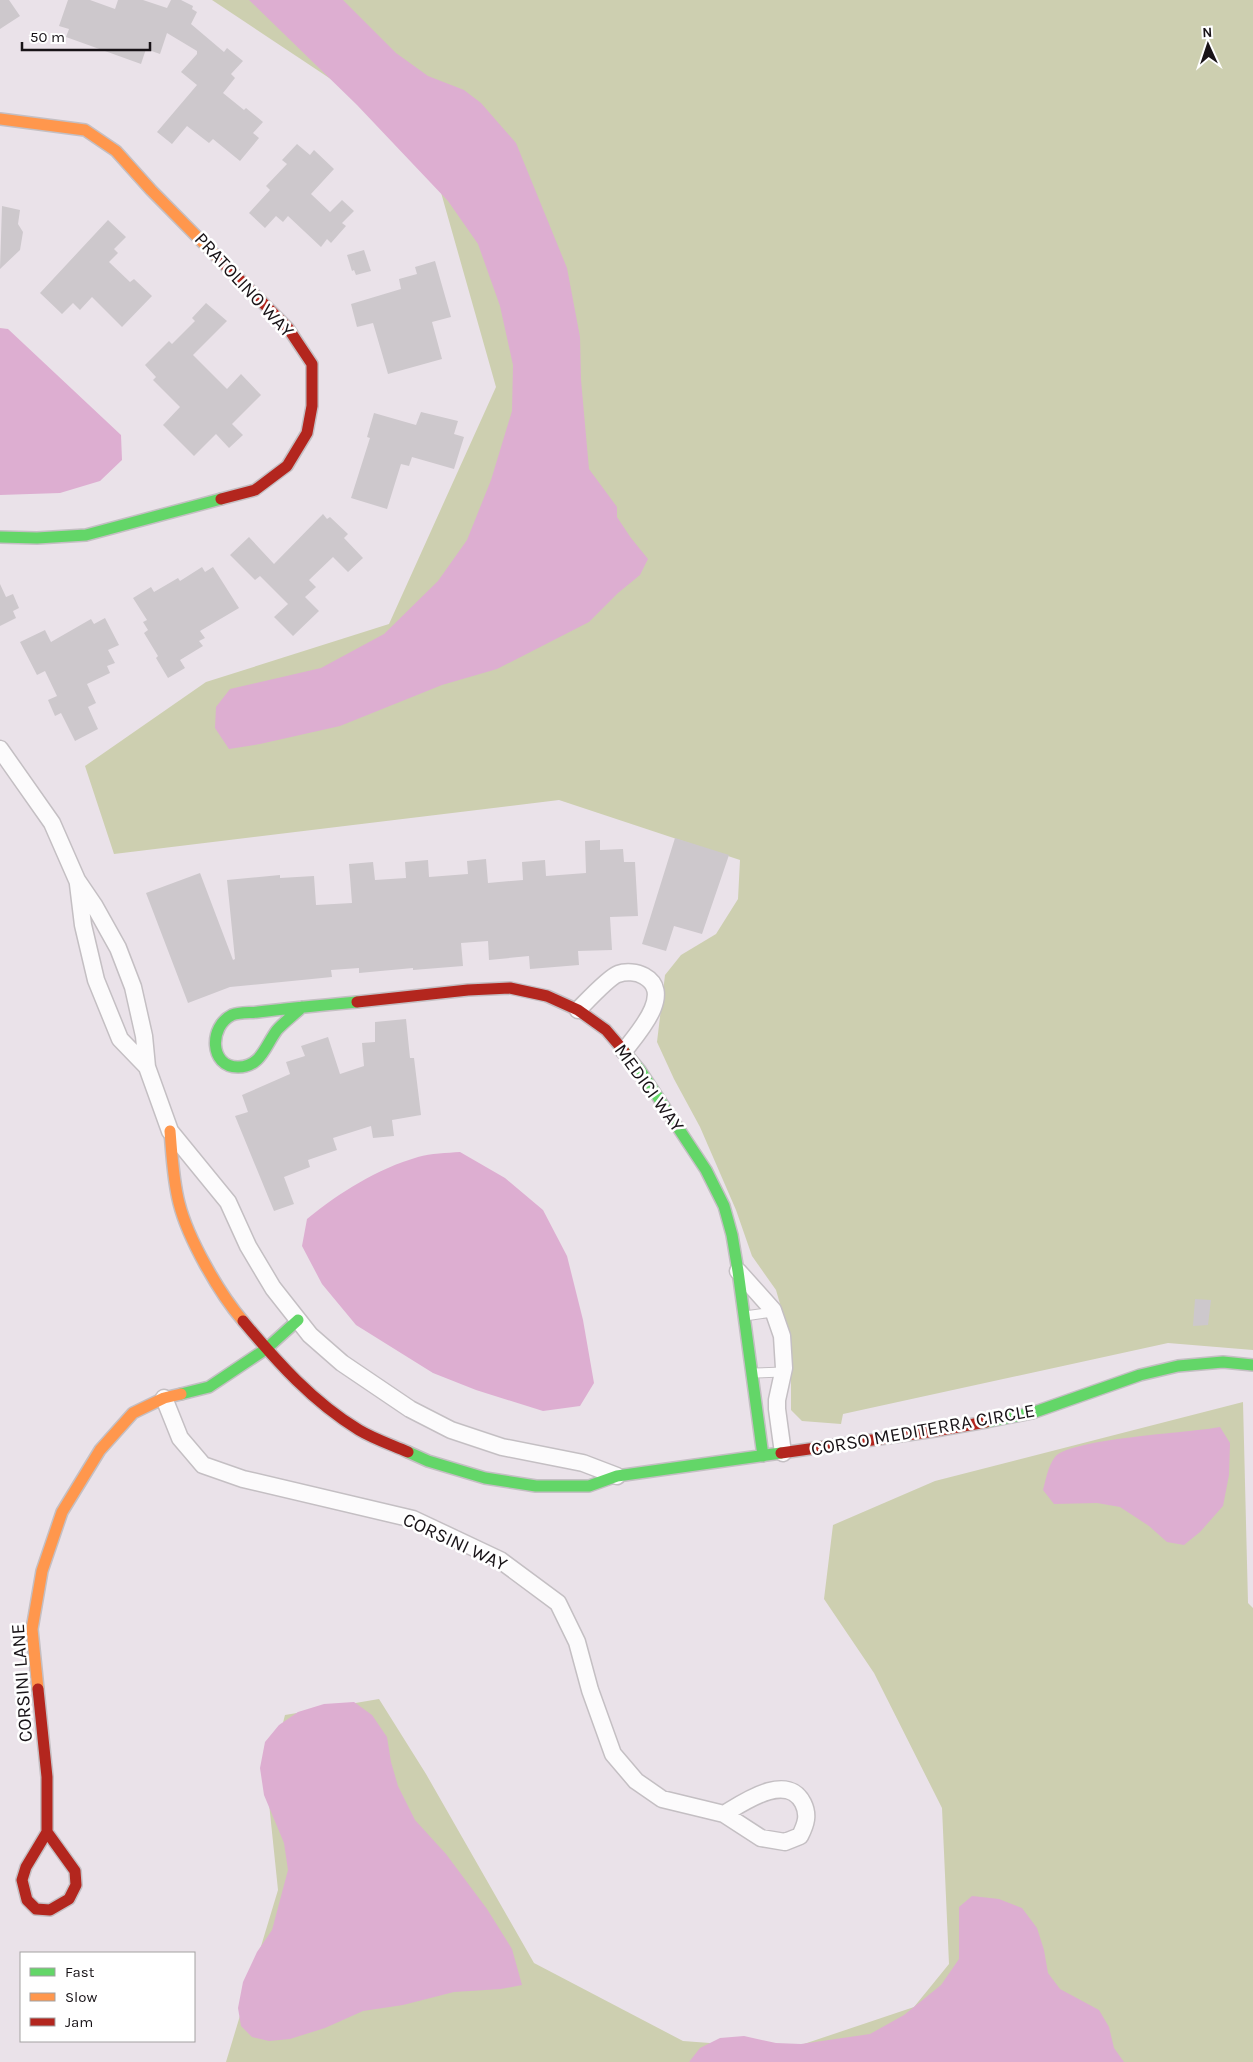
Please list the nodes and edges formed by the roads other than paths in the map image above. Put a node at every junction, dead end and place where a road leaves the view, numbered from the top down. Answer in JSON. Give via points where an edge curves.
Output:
{"nodes":[{"id":1,"x":2,"y":116,"type":"edge"},
{"id":2,"x":0,"y":537,"type":"edge"},
{"id":3,"x":0,"y":749,"type":"edge"},
{"id":4,"x":77,"y":880,"type":"junction"},
{"id":5,"x":302,"y":1007,"type":"junction"},
{"id":6,"x":578,"y":1010,"type":"junction"},
{"id":7,"x":624,"y":1051,"type":"junction"},
{"id":8,"x":147,"y":1067,"type":"junction"},
{"id":9,"x":170,"y":1131,"type":"junction"},
{"id":10,"x":738,"y":1271,"type":"junction"},
{"id":11,"x":774,"y":1312,"type":"junction"},
{"id":12,"x":745,"y":1316,"type":"junction"},
{"id":13,"x":298,"y":1320,"type":"junction"},
{"id":14,"x":266,"y":1348,"type":"junction"},
{"id":15,"x":1253,"y":1365,"type":"edge"},
{"id":16,"x":784,"y":1372,"type":"junction"},
{"id":17,"x":752,"y":1373,"type":"junction"},
{"id":18,"x":164,"y":1398,"type":"junction"},
{"id":19,"x":783,"y":1453,"type":"junction"},
{"id":20,"x":763,"y":1456,"type":"junction"},
{"id":21,"x":618,"y":1476,"type":"junction"},
{"id":22,"x":724,"y":1814,"type":"junction"},
{"id":23,"x":47,"y":1832,"type":"junction"}],
"edges":[{"from":1,"to":2,"type":"street","name":"PRATOLINO WAY","via":[[85,130],[116,151],[288,328],[312,364],[312,406],[307,434],[287,466],[255,490],[86,535]]},
{"from":3,"to":4,"type":"street","name":"CORSO MEDITERRA CIRCLE","via":[[52,823]]},
{"from":4,"to":8,"type":"street","name":"CORSO MEDITERRA CIRCLE","via":[[118,948],[133,987]]},
{"from":4,"to":8,"type":"street","name":"CORSO MEDITERRA CIRCLE","via":[[83,925],[96,980],[120,1039]]},
{"from":5,"to":5,"type":"street","name":"MEDICI WAY","via":[[278,1029],[254,1064],[234,1067],[217,1055],[215,1039],[218,1028],[232,1016]]},
{"from":5,"to":6,"type":"street","name":"MEDICI WAY","via":[[510,988],[547,996]]},
{"from":6,"to":7,"type":"street","name":"MEDICI WAY","via":[[606,1030]]},
{"from":6,"to":7,"type":"street","via":[[617,974],[638,973],[650,979],[656,991],[656,1002],[650,1016]]},
{"from":7,"to":10,"type":"street","name":"MEDICI WAY","via":[[706,1170],[724,1206]]},
{"from":8,"to":9,"type":"street","name":"CORSO MEDITERRA CIRCLE"},
{"from":9,"to":13,"type":"street","name":"CORSO MEDITERRA CIRCLE","via":[[228,1202],[248,1246],[273,1288]]},
{"from":9,"to":14,"type":"street","name":"CORSO MEDITERRA CIRCLE","via":[[179,1204],[196,1246],[226,1301]]},
{"from":10,"to":11,"type":"street"},
{"from":10,"to":12,"type":"street","name":"MEDICI WAY"},
{"from":11,"to":12,"type":"lane"},
{"from":11,"to":16,"type":"street","via":[[782,1336]]},
{"from":12,"to":17,"type":"street","name":"MEDICI WAY"},
{"from":13,"to":14,"type":"street"},
{"from":13,"to":21,"type":"street","name":"CORSO MEDITERRA CIRCLE","via":[[342,1363],[410,1410],[451,1430],[502,1447],[583,1463]]},
{"from":14,"to":18,"type":"street","via":[[209,1387]]},
{"from":14,"to":21,"type":"street","name":"CORSO MEDITERRA CIRCLE","via":[[307,1392],[360,1430],[428,1462],[485,1478],[536,1486],[589,1486]]},
{"from":15,"to":19,"type":"street","name":"CORSO MEDITERRA CIRCLE","via":[[1223,1362],[1178,1366],[1140,1375],[1032,1413]]},
{"from":16,"to":17,"type":"lane"},
{"from":16,"to":19,"type":"street","via":[[777,1400]]},
{"from":17,"to":20,"type":"street","name":"MEDICI WAY"},
{"from":18,"to":22,"type":"street","name":"CORSINI WAY","via":[[180,1438],[203,1465],[243,1479],[413,1519],[500,1560],[558,1603],[577,1642],[613,1754],[636,1781],[662,1798]]},
{"from":18,"to":23,"type":"street","name":"CORSINI LANE","via":[[133,1413],[100,1450],[62,1512],[42,1571],[32,1629],[47,1777]]},
{"from":19,"to":20,"type":"street","name":"CORSO MEDITERRA CIRCLE"},
{"from":20,"to":21,"type":"street","name":"CORSO MEDITERRA CIRCLE"},
{"from":22,"to":22,"type":"street","name":"CORSINI WAY","via":[[761,1838],[785,1842],[800,1836],[806,1825],[807,1811],[799,1796],[783,1789],[766,1792]]},
{"from":23,"to":23,"type":"street","via":[[22,1880],[27,1900],[36,1909],[50,1910],[69,1899],[76,1885],[75,1871]]}]}
